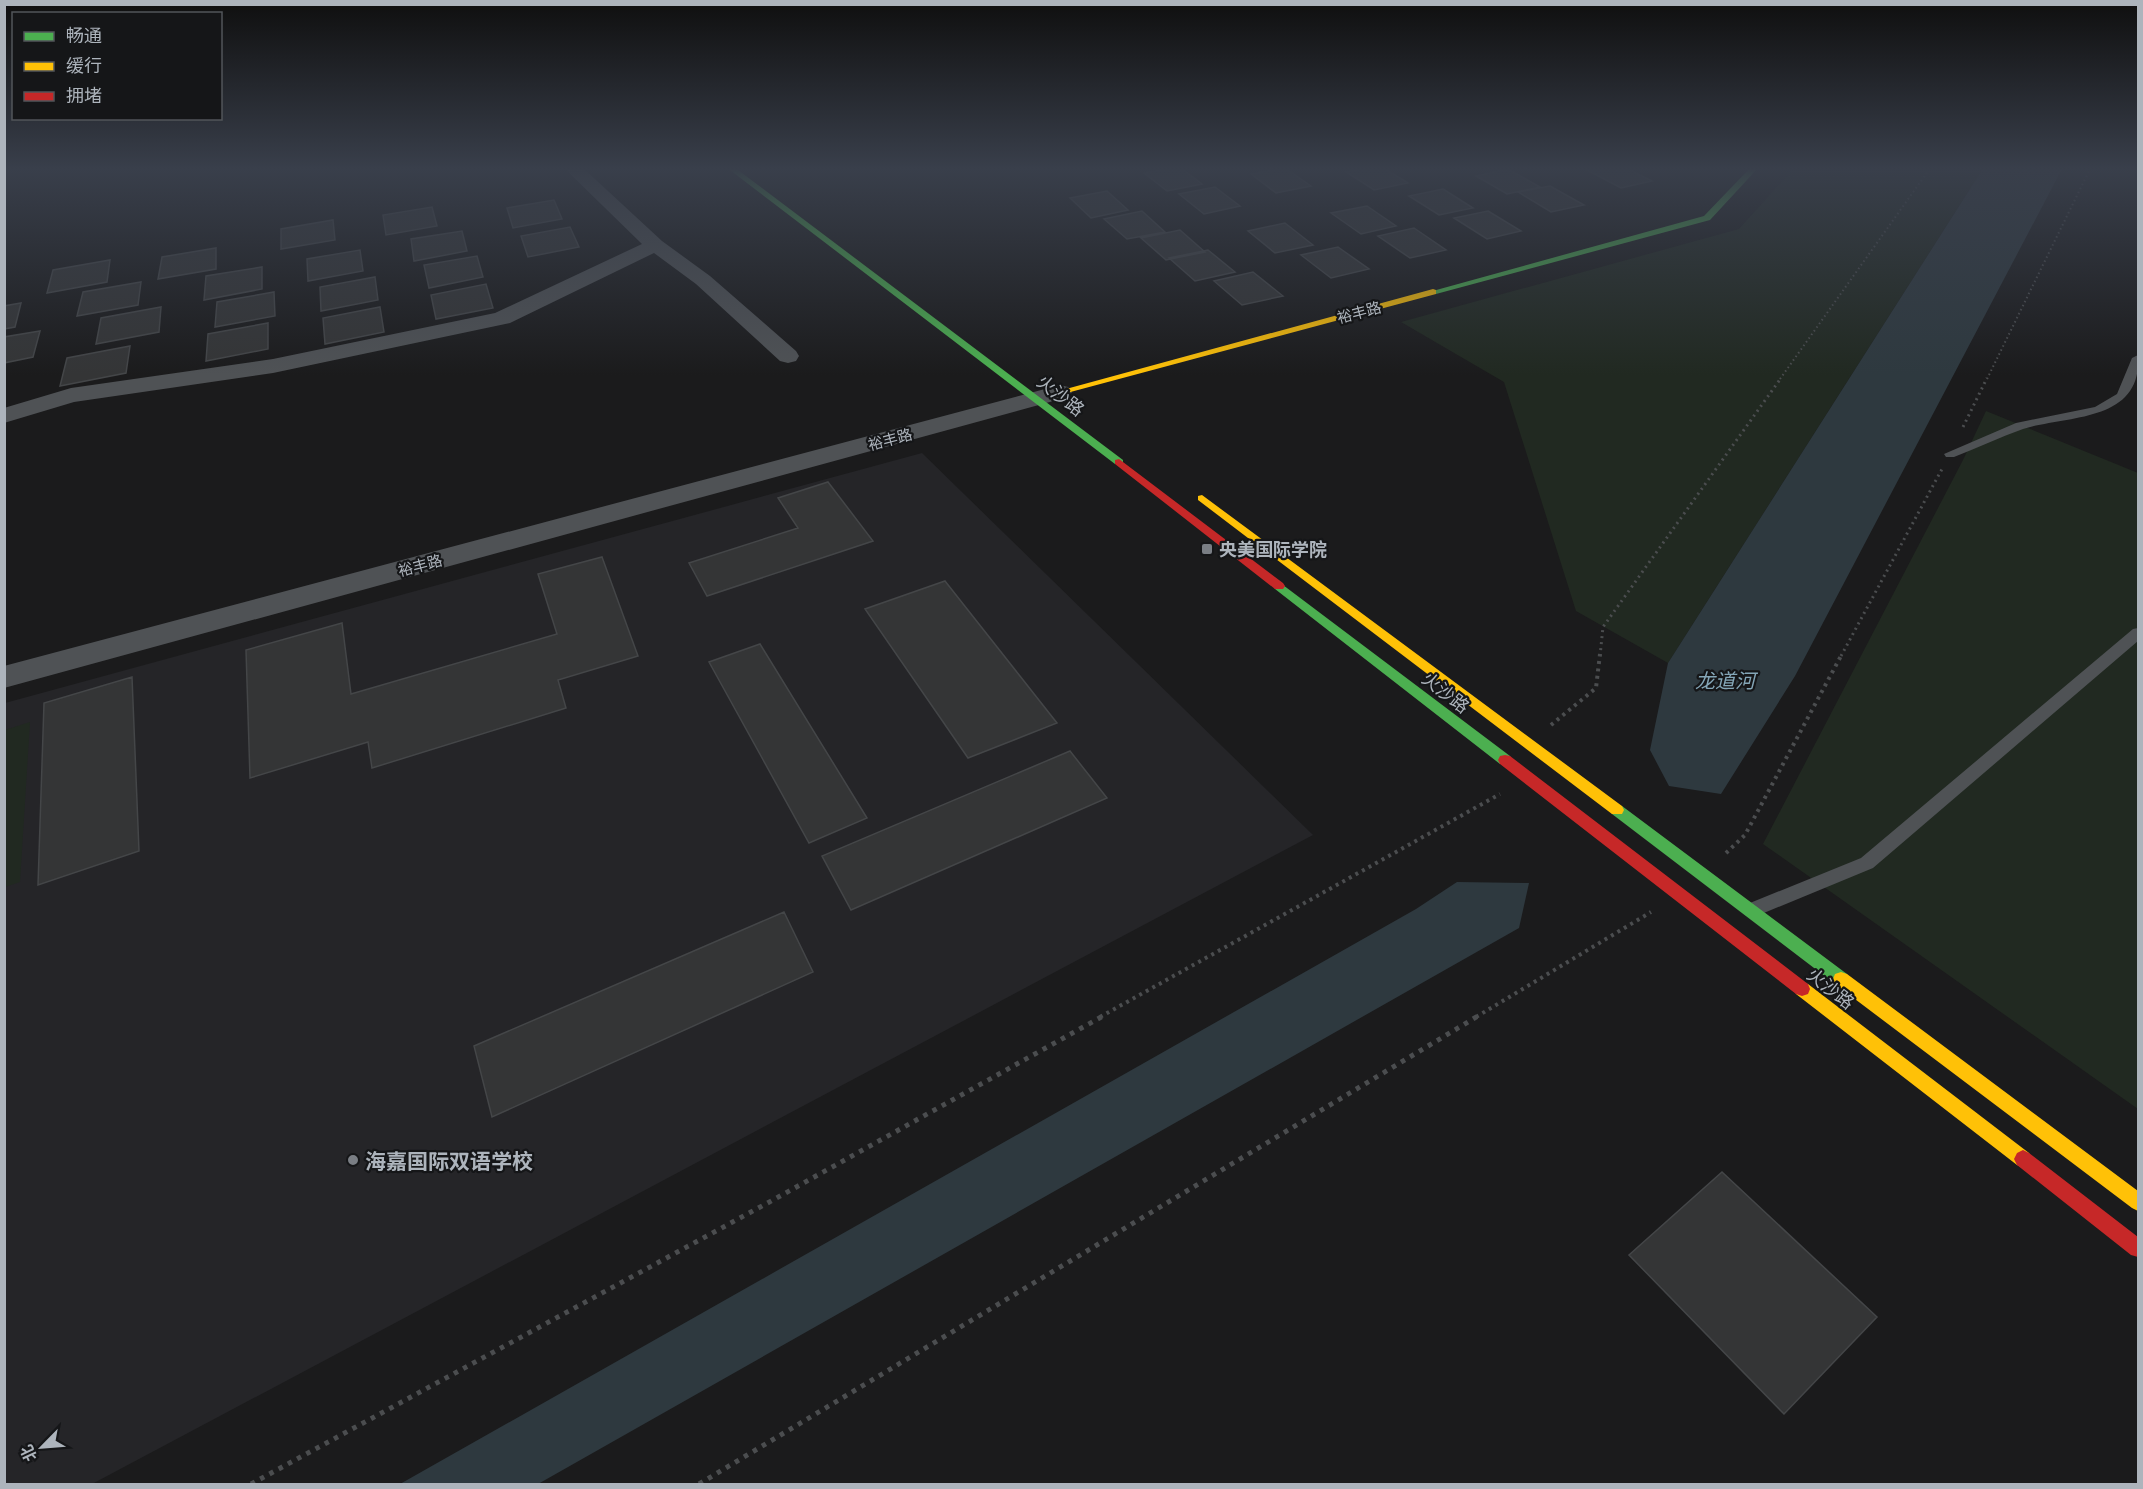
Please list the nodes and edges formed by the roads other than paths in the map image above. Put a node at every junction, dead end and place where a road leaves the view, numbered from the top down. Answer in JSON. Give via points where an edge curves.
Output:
{"nodes":[{"id":1,"x":647,"y":236,"type":"edge"},
{"id":2,"x":829,"y":236,"type":"edge"},
{"id":3,"x":1637,"y":236,"type":"edge"},
{"id":4,"x":655,"y":244,"type":"junction"},
{"id":5,"x":788,"y":356,"type":"dead end"},
{"id":6,"x":2139,"y":358,"type":"edge"},
{"id":7,"x":1052,"y":392,"type":"junction"},
{"id":8,"x":4,"y":416,"type":"edge"},
{"id":9,"x":1950,"y":454,"type":"road end"},
{"id":10,"x":1194,"y":492,"type":"dead end"},
{"id":11,"x":2139,"y":633,"type":"edge"},
{"id":12,"x":4,"y":678,"type":"edge"},
{"id":13,"x":1752,"y":910,"type":"junction"},
{"id":14,"x":2139,"y":1202,"type":"edge"},
{"id":15,"x":2139,"y":1248,"type":"edge"}],
"edges":[{"from":1,"to":4,"type":"street"},
{"from":2,"to":7,"type":"main road","name":"火沙路"},
{"from":3,"to":7,"type":"main road","name":"裕丰路"},
{"from":4,"to":5,"type":"street","via":[[703,280]]},
{"from":4,"to":8,"type":"street","via":[[502,318],[273,366],[71,394]]},
{"from":6,"to":9,"type":"lane","via":[[2122,396],[2099,410],[2020,426]]},
{"from":7,"to":12,"type":"street","name":"裕丰路"},
{"from":7,"to":15,"type":"main road","name":"火沙路","via":[[1529,778]]},
{"from":10,"to":13,"type":"main road","name":"火沙路"},
{"from":11,"to":13,"type":"lane","via":[[1867,862]]},
{"from":13,"to":14,"type":"main road","name":"火沙路"}]}
